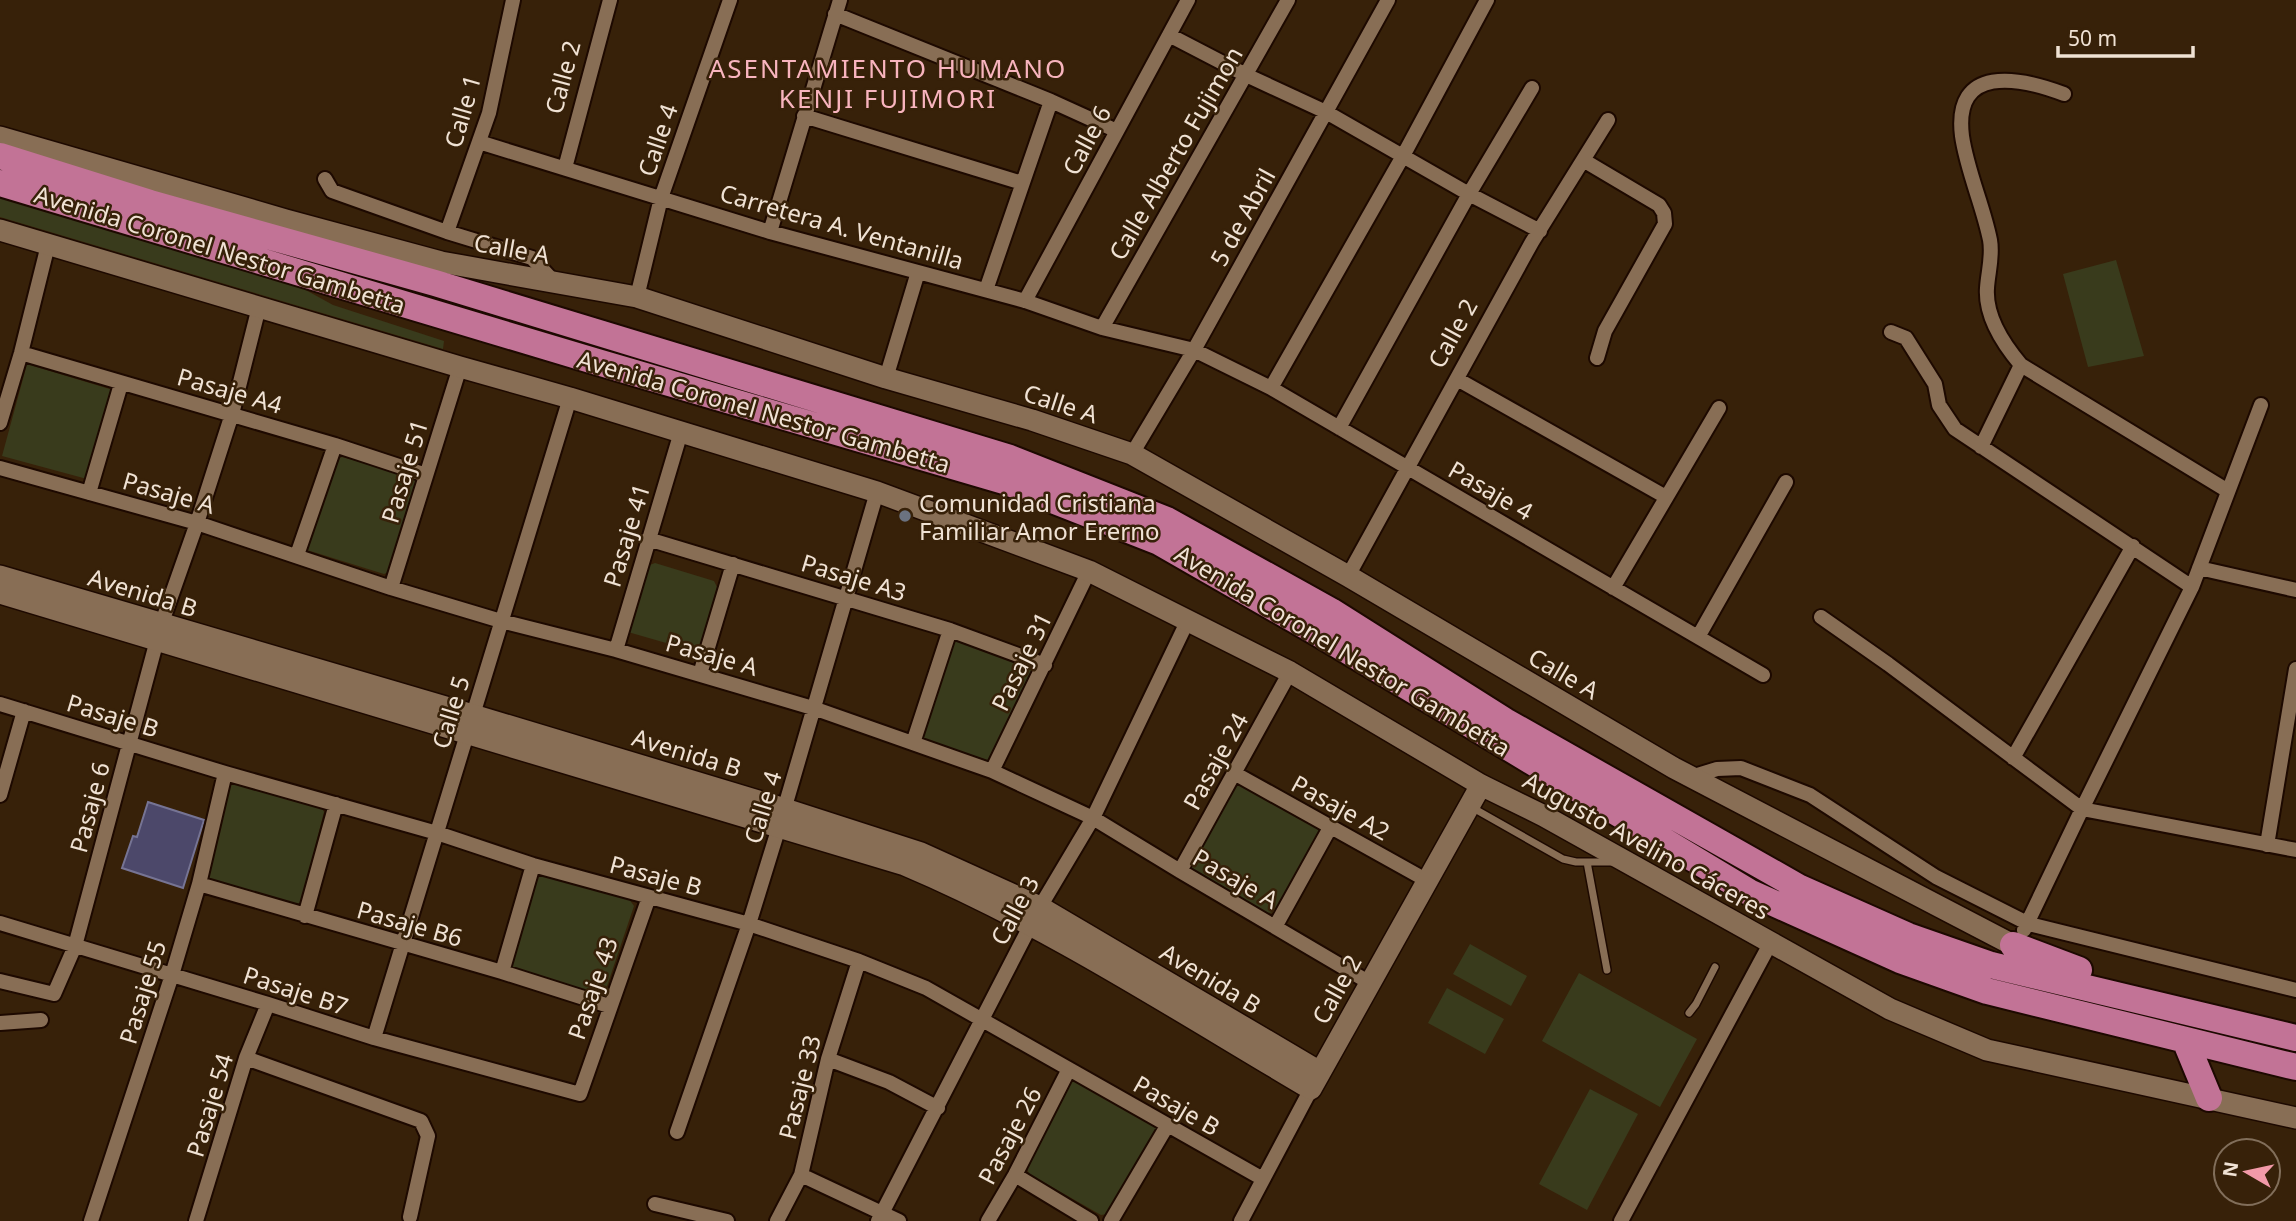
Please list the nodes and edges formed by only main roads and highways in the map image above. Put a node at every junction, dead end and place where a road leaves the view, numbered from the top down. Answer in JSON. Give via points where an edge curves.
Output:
{"nodes":[{"id":1,"x":0,"y":156,"type":"edge"},
{"id":2,"x":0,"y":183,"type":"edge"},
{"id":3,"x":2013,"y":946,"type":"road end"},
{"id":4,"x":2153,"y":1005,"type":"junction"},
{"id":5,"x":2296,"y":1038,"type":"edge"},
{"id":6,"x":2185,"y":1040,"type":"junction"},
{"id":7,"x":2296,"y":1067,"type":"edge"},
{"id":8,"x":2209,"y":1098,"type":"road end"}],
"edges":[{"from":1,"to":4,"type":"highway","name":"Avenida Coronel Nestor Gambetta","via":[[1010,458],[1167,520],[1331,611],[1505,721],[1800,888],[1909,936],[1991,965]]},
{"from":2,"to":6,"type":"highway","name":"Avenida Coronel Nestor Gambetta","via":[[1004,481],[1159,542],[1749,892],[1900,960],[1987,991]]},
{"from":3,"to":4,"type":"highway","via":[[2114,982]]},
{"from":4,"to":5,"type":"highway","name":"Avenida Coronel Nestor Gambetta"},
{"from":6,"to":7,"type":"highway","name":"Avenida Coronel Nestor Gambetta"},
{"from":6,"to":8,"type":"highway"}]}
